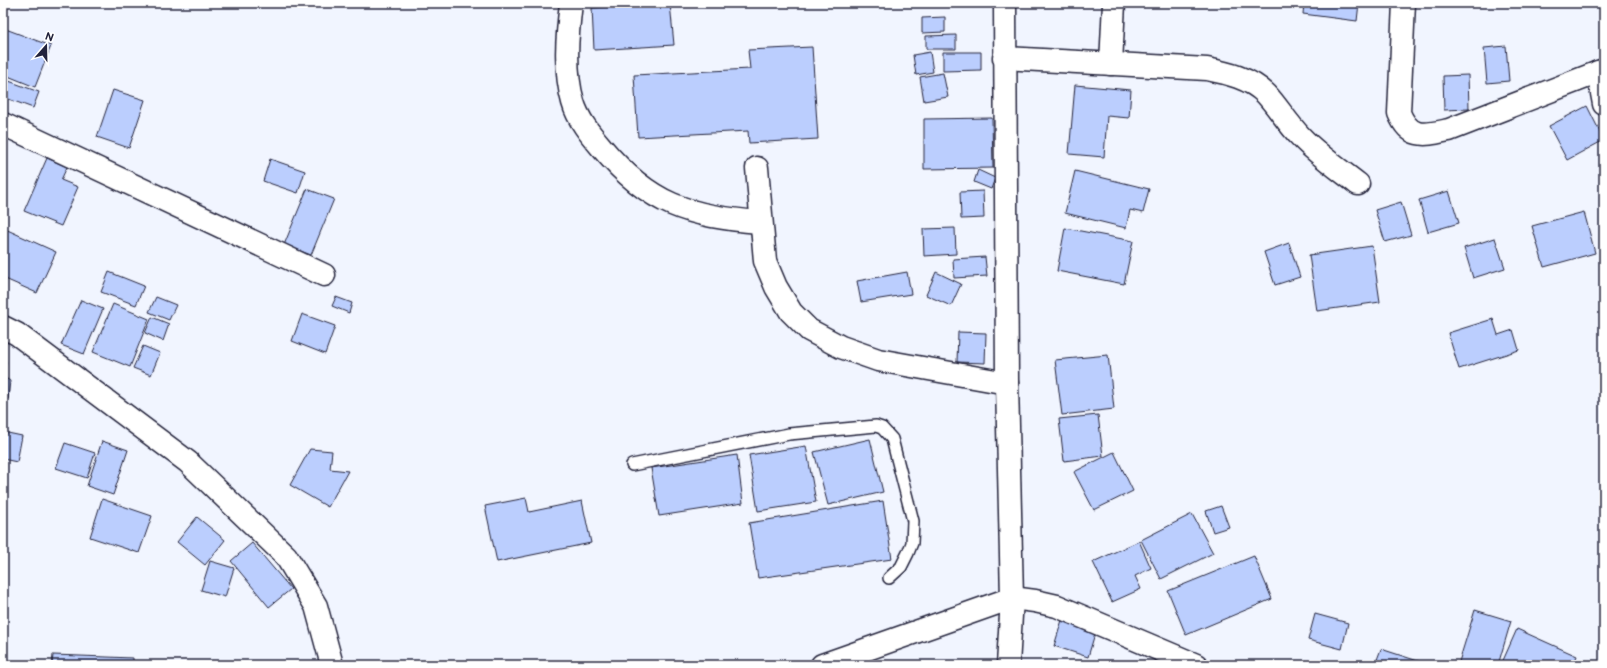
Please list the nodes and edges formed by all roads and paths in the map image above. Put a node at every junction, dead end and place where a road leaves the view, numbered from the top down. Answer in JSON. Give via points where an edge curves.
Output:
{"nodes":[{"id":1,"x":570,"y":3,"type":"edge"},
{"id":2,"x":1005,"y":3,"type":"edge"},
{"id":3,"x":1114,"y":3,"type":"edge"},
{"id":4,"x":1404,"y":3,"type":"edge"},
{"id":5,"x":1004,"y":58,"type":"junction"},
{"id":6,"x":1111,"y":64,"type":"junction"},
{"id":7,"x":1601,"y":71,"type":"edge"},
{"id":8,"x":1604,"y":104,"type":"edge"},
{"id":9,"x":3,"y":124,"type":"edge"},
{"id":10,"x":757,"y":168,"type":"dead end"},
{"id":11,"x":1358,"y":184,"type":"dead end"},
{"id":12,"x":760,"y":222,"type":"junction"},
{"id":13,"x":324,"y":275,"type":"dead end"},
{"id":14,"x":3,"y":327,"type":"edge"},
{"id":15,"x":1007,"y":383,"type":"junction"},
{"id":16,"x":632,"y":466,"type":"dead end"},
{"id":17,"x":889,"y":578,"type":"dead end"},
{"id":18,"x":1012,"y":598,"type":"junction"},
{"id":19,"x":332,"y":665,"type":"edge"},
{"id":20,"x":822,"y":665,"type":"edge"},
{"id":21,"x":1008,"y":665,"type":"edge"},
{"id":22,"x":1196,"y":665,"type":"edge"}],
"edges":[{"from":1,"to":12,"type":"street","via":[[567,43],[569,82],[574,104],[587,131],[619,168],[651,195],[684,210],[720,219]]},
{"from":2,"to":5,"type":"street"},
{"from":3,"to":6,"type":"street"},
{"from":4,"to":7,"type":"street","via":[[1399,113],[1404,125],[1414,133],[1429,134],[1449,130]]},
{"from":5,"to":6,"type":"street"},
{"from":5,"to":15,"type":"street"},
{"from":6,"to":11,"type":"street","via":[[1207,69],[1228,73],[1248,81],[1265,94],[1302,138]]},
{"from":7,"to":8,"type":"street"},
{"from":9,"to":13,"type":"street"},
{"from":10,"to":12,"type":"street"},
{"from":12,"to":15,"type":"street","via":[[765,261],[776,287],[791,312],[809,330],[840,347],[878,360]]},
{"from":14,"to":19,"type":"street","via":[[17,334],[188,462],[286,556],[316,606]]},
{"from":15,"to":18,"type":"street"},
{"from":16,"to":17,"type":"lane","via":[[789,434],[876,426],[882,428],[892,439],[913,521],[912,542],[908,553],[901,567]]},
{"from":18,"to":20,"type":"street"},
{"from":18,"to":21,"type":"street"},
{"from":18,"to":22,"type":"street","via":[[1035,600],[1057,606]]}]}
